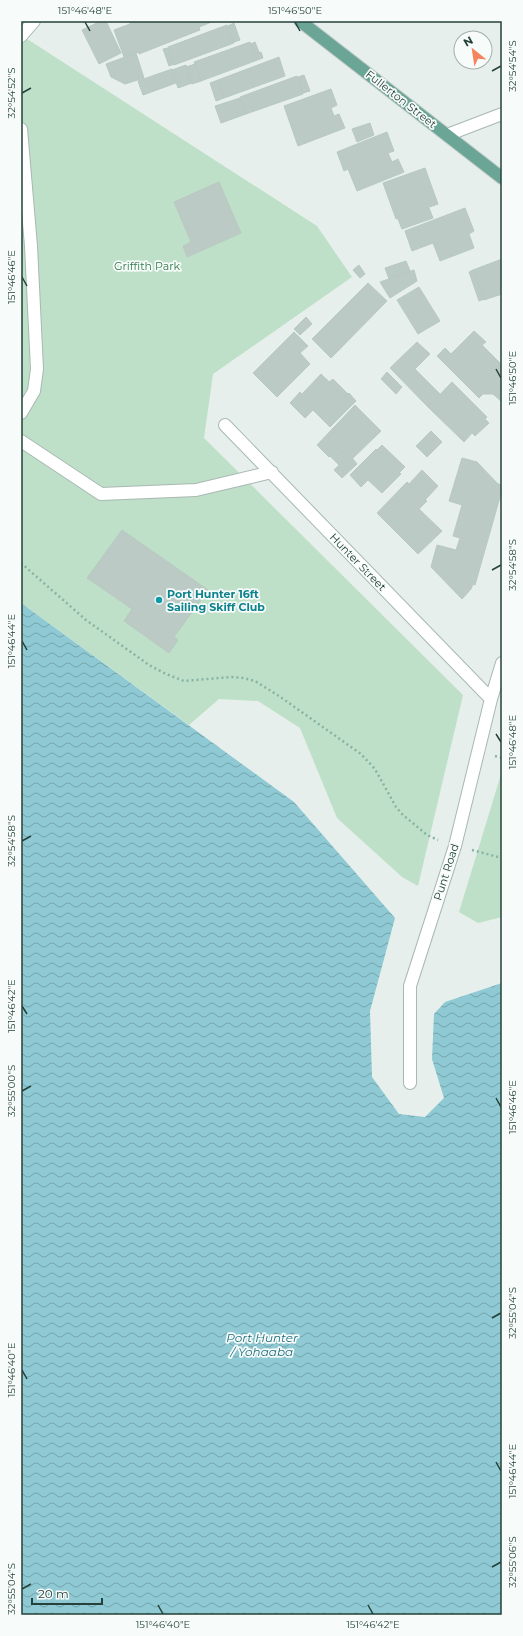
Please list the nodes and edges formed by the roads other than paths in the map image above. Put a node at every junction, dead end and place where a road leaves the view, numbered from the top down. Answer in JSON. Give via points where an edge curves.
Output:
{"nodes":[{"id":1,"x":34,"y":21,"type":"edge"},
{"id":2,"x":300,"y":21,"type":"edge"},
{"id":3,"x":21,"y":36,"type":"edge"},
{"id":4,"x":502,"y":114,"type":"edge"},
{"id":5,"x":21,"y":129,"type":"edge"},
{"id":6,"x":447,"y":135,"type":"junction"},
{"id":7,"x":502,"y":178,"type":"edge"},
{"id":8,"x":21,"y":413,"type":"edge"},
{"id":9,"x":225,"y":425,"type":"dead end"},
{"id":10,"x":21,"y":441,"type":"edge"},
{"id":11,"x":272,"y":472,"type":"junction"},
{"id":12,"x":502,"y":663,"type":"edge"},
{"id":13,"x":491,"y":699,"type":"junction"},
{"id":14,"x":410,"y":1083,"type":"dead end"}],
"edges":[{"from":1,"to":3,"type":"street"},
{"from":2,"to":6,"type":"main road","name":"Fullerton Street"},
{"from":4,"to":6,"type":"street"},
{"from":5,"to":8,"type":"street","via":[[31,246],[37,369],[34,391]]},
{"from":6,"to":7,"type":"main road","name":"Fullerton Street"},
{"from":9,"to":11,"type":"street","name":"Hunter Street"},
{"from":10,"to":11,"type":"street","via":[[101,494],[196,490]]},
{"from":11,"to":13,"type":"street","name":"Hunter Street"},
{"from":12,"to":13,"type":"street","name":"Punt Road"},
{"from":13,"to":14,"type":"street","name":"Punt Road","via":[[455,846],[410,986]]}]}
